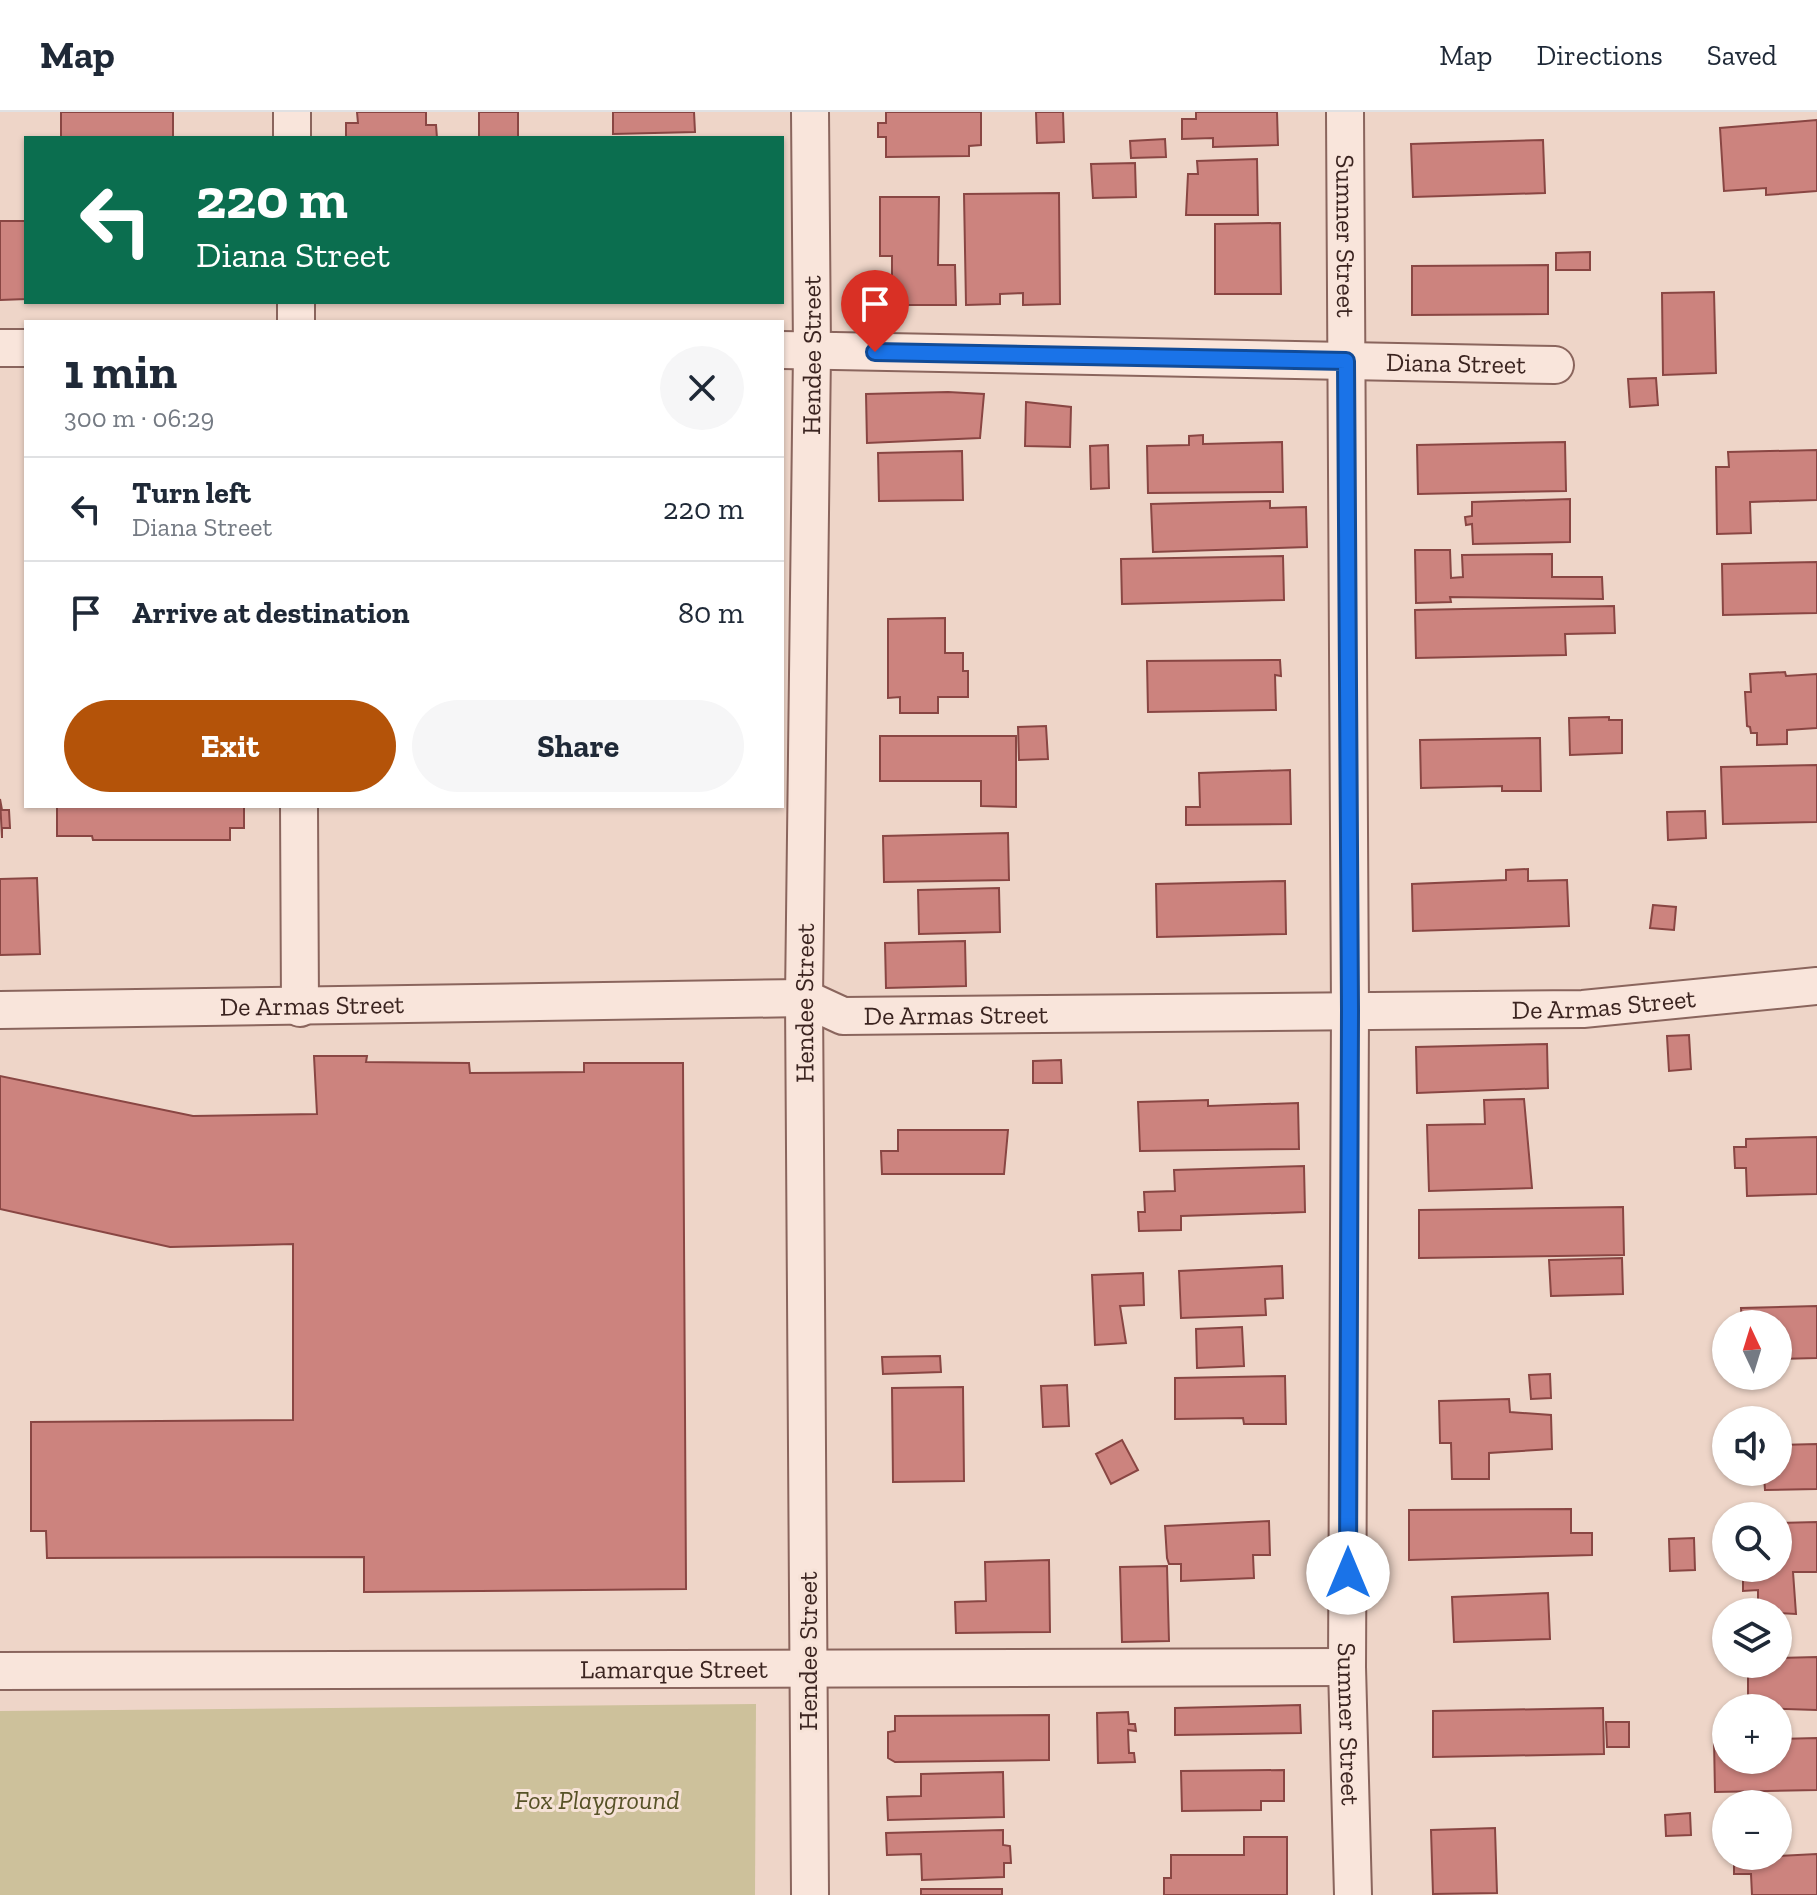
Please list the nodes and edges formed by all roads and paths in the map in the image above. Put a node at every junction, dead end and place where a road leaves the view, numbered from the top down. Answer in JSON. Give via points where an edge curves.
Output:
{"nodes":[{"id":1,"x":292,"y":112,"type":"edge"},
{"id":2,"x":810,"y":112,"type":"edge"},
{"id":3,"x":1345,"y":112,"type":"edge"},
{"id":4,"x":292,"y":136,"type":"edge"},
{"id":5,"x":0,"y":348,"type":"edge"},
{"id":6,"x":24,"y":348,"type":"edge"},
{"id":7,"x":797,"y":351,"type":"edge"},
{"id":8,"x":1346,"y":361,"type":"junction"},
{"id":9,"x":1555,"y":365,"type":"dead end"},
{"id":10,"x":299,"y":808,"type":"edge"},
{"id":11,"x":1817,"y":986,"type":"edge"},
{"id":12,"x":804,"y":998,"type":"junction"},
{"id":13,"x":300,"y":1008,"type":"junction"},
{"id":14,"x":0,"y":1010,"type":"edge"},
{"id":15,"x":1350,"y":1010,"type":"junction"},
{"id":16,"x":808,"y":1666,"type":"junction"},
{"id":17,"x":1347,"y":1667,"type":"junction"},
{"id":18,"x":0,"y":1671,"type":"edge"},
{"id":19,"x":810,"y":1895,"type":"edge"},
{"id":20,"x":1353,"y":1895,"type":"edge"}],
"edges":[{"from":1,"to":4,"type":"street"},
{"from":2,"to":7,"type":"street","name":"Hendee Street"},
{"from":3,"to":8,"type":"street","name":"Sumner Street"},
{"from":5,"to":6,"type":"street"},
{"from":7,"to":8,"type":"street","name":"Diana Street"},
{"from":7,"to":12,"type":"street","name":"Hendee Street"},
{"from":8,"to":9,"type":"street","name":"Diana Street"},
{"from":8,"to":15,"type":"street","name":"Sumner Street"},
{"from":10,"to":13,"type":"street"},
{"from":11,"to":15,"type":"street","name":"De Armas Street","via":[[1583,1009]]},
{"from":12,"to":13,"type":"street","name":"De Armas Street"},
{"from":12,"to":15,"type":"street","name":"De Armas Street","via":[[843,1016]]},
{"from":12,"to":16,"type":"street","name":"Hendee Street"},
{"from":13,"to":14,"type":"street","name":"De Armas Street"},
{"from":15,"to":17,"type":"street","name":"Sumner Street"},
{"from":16,"to":17,"type":"street","name":"Lamarque Street"},
{"from":16,"to":18,"type":"street","name":"Lamarque Street"},
{"from":16,"to":19,"type":"street","name":"Hendee Street"},
{"from":17,"to":20,"type":"street","name":"Sumner Street"}]}
